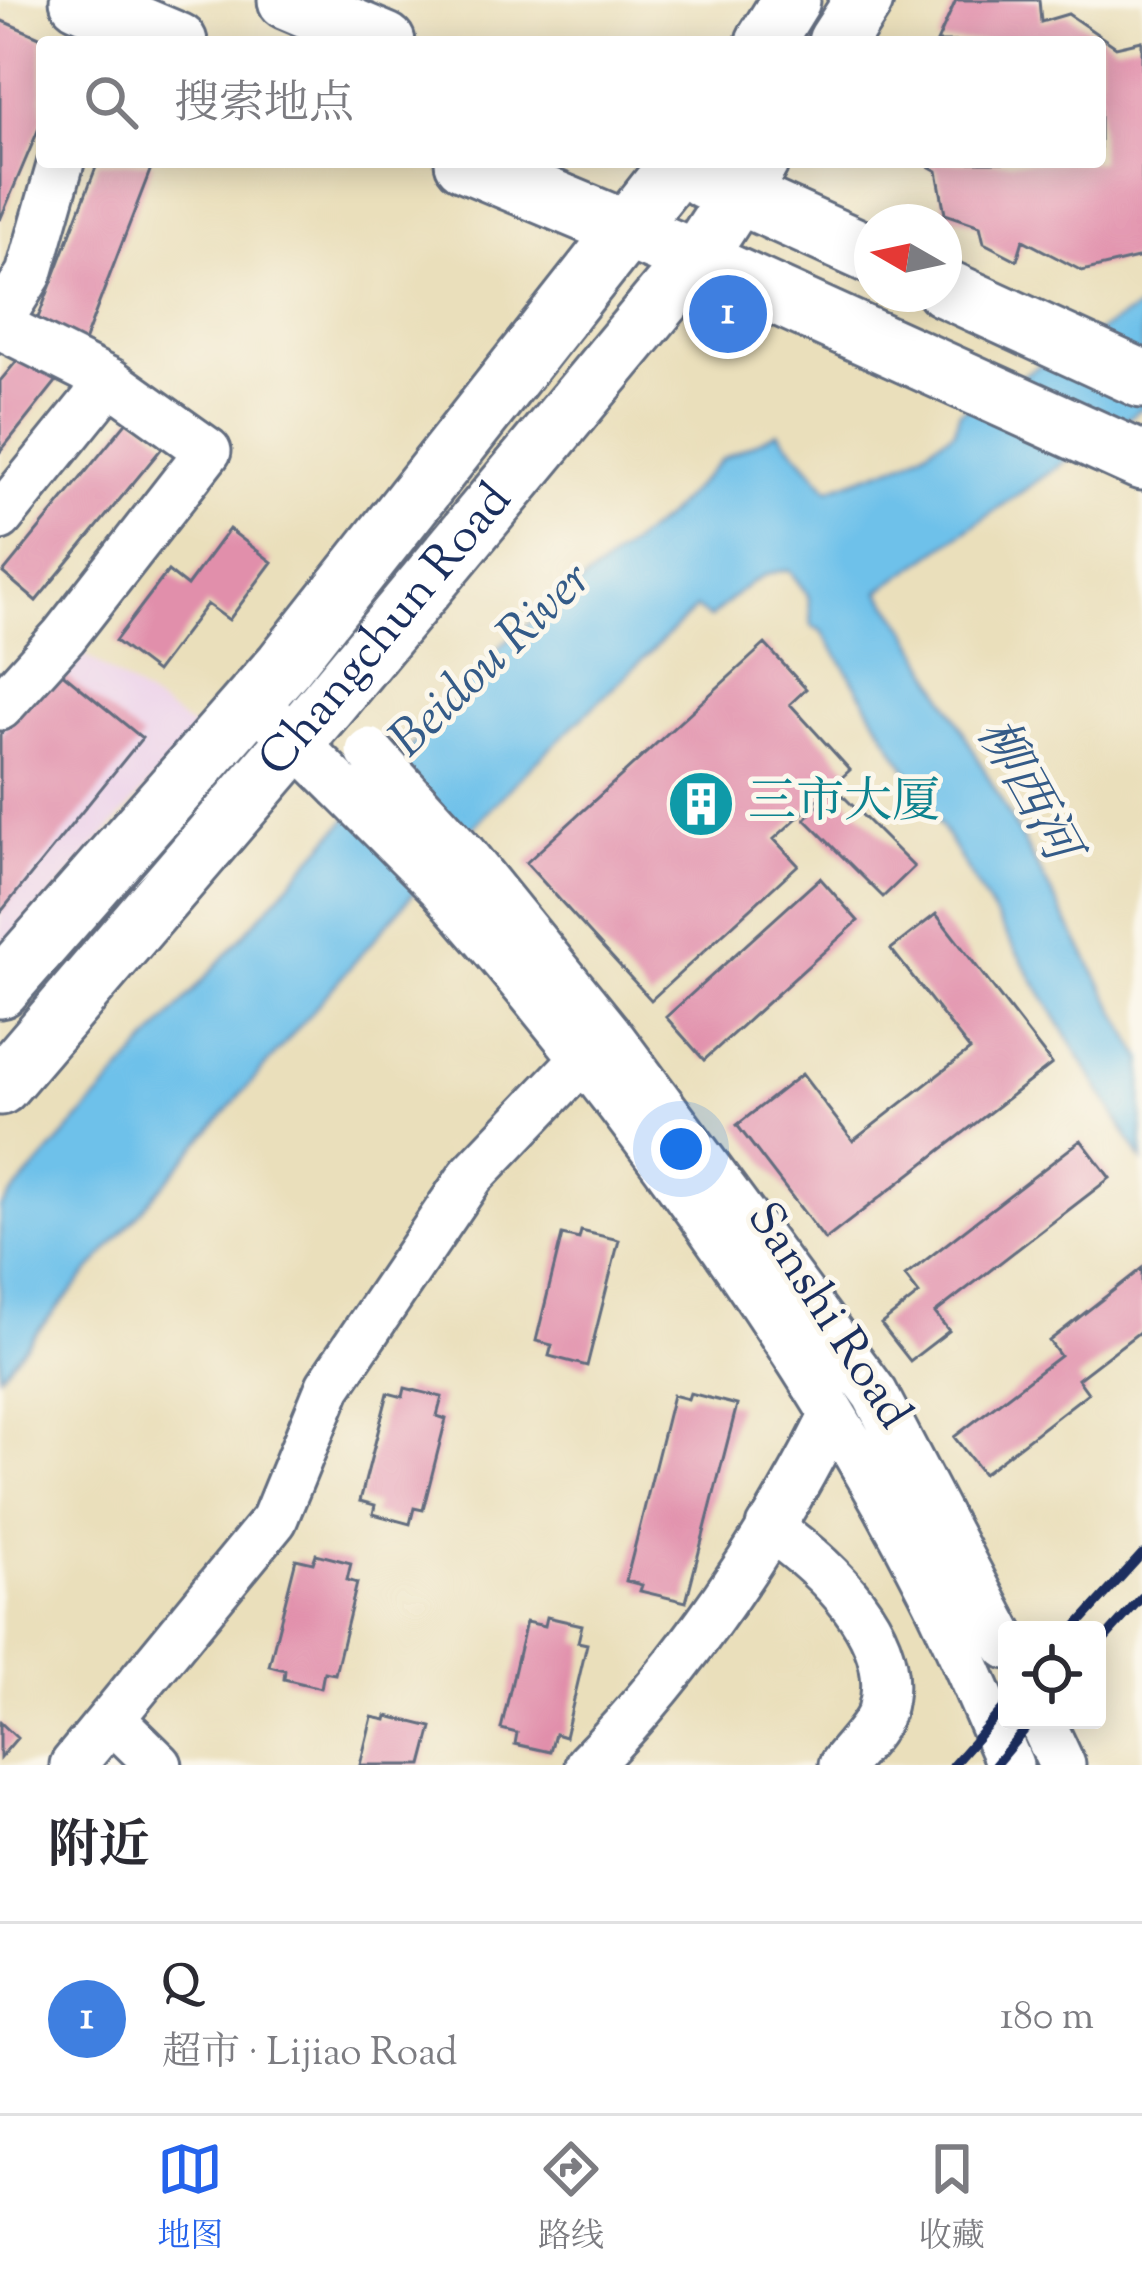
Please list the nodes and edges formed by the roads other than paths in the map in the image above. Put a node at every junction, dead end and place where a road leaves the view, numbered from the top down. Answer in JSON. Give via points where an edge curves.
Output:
{"nodes":[{"id":1,"x":287,"y":0,"type":"edge"},
{"id":2,"x":791,"y":0,"type":"edge"},
{"id":3,"x":864,"y":0,"type":"edge"},
{"id":4,"x":96,"y":19,"type":"edge"},
{"id":5,"x":157,"y":36,"type":"edge"},
{"id":6,"x":372,"y":36,"type":"edge"},
{"id":7,"x":769,"y":36,"type":"edge"},
{"id":8,"x":841,"y":36,"type":"edge"},
{"id":9,"x":58,"y":168,"type":"edge"},
{"id":10,"x":478,"y":168,"type":"edge"},
{"id":11,"x":672,"y":168,"type":"edge"},
{"id":12,"x":699,"y":168,"type":"edge"},
{"id":13,"x":748,"y":178,"type":"edge"},
{"id":14,"x":628,"y":231,"type":"junction"},
{"id":15,"x":854,"y":245,"type":"edge"},
{"id":16,"x":696,"y":259,"type":"junction"},
{"id":17,"x":14,"y":267,"type":"edge"},
{"id":18,"x":962,"y":296,"type":"edge"},
{"id":19,"x":0,"y":322,"type":"edge"},
{"id":20,"x":1142,"y":380,"type":"edge"},
{"id":21,"x":110,"y":381,"type":"junction"},
{"id":22,"x":1138,"y":459,"type":"edge"},
{"id":23,"x":0,"y":517,"type":"edge"},
{"id":24,"x":269,"y":682,"type":"junction"},
{"id":25,"x":0,"y":707,"type":"edge"},
{"id":26,"x":311,"y":723,"type":"junction"},
{"id":27,"x":452,"y":871,"type":"junction"},
{"id":28,"x":0,"y":989,"type":"edge"},
{"id":29,"x":596,"y":1045,"type":"junction"},
{"id":30,"x":0,"y":1086,"type":"edge"},
{"id":31,"x":832,"y":1417,"type":"junction"},
{"id":32,"x":770,"y":1527,"type":"junction"},
{"id":33,"x":998,"y":1629,"type":"edge"},
{"id":34,"x":113,"y":1721,"type":"junction"},
{"id":35,"x":1045,"y":1729,"type":"edge"},
{"id":36,"x":73,"y":1765,"type":"edge"},
{"id":37,"x":159,"y":1765,"type":"edge"},
{"id":38,"x":588,"y":1765,"type":"edge"},
{"id":39,"x":842,"y":1765,"type":"edge"},
{"id":40,"x":1010,"y":1765,"type":"edge"},
{"id":41,"x":1062,"y":1765,"type":"edge"}],
"edges":[{"from":1,"to":6,"type":"main road"},
{"from":2,"to":7,"type":"main road"},
{"from":3,"to":8,"type":"main road"},
{"from":4,"to":5,"type":"main road"},
{"from":9,"to":17,"type":"street"},
{"from":10,"to":14,"type":"main road"},
{"from":11,"to":14,"type":"main road","name":"Changchun Road"},
{"from":12,"to":13,"type":"main road"},
{"from":13,"to":15,"type":"main road"},
{"from":13,"to":16,"type":"main road","name":"Changchun Road"},
{"from":14,"to":16,"type":"main road"},
{"from":14,"to":24,"type":"main road","name":"Changchun Road"},
{"from":16,"to":22,"type":"main road"},
{"from":16,"to":26,"type":"main road","name":"Changchun Road"},
{"from":17,"to":19,"type":"street"},
{"from":18,"to":20,"type":"main road"},
{"from":19,"to":21,"type":"street"},
{"from":21,"to":23,"type":"street"},
{"from":21,"to":25,"type":"street","via":[[208,451]]},
{"from":24,"to":26,"type":"street","name":"Sanshi Road"},
{"from":24,"to":28,"type":"main road","name":"Changchun Road"},
{"from":26,"to":27,"type":"street","name":"Sanshi Road","bridge":true,"via":[[340,786]]},
{"from":26,"to":27,"type":"street","name":"Sanshi Road","bridge":true,"via":[[369,751]]},
{"from":26,"to":30,"type":"main road","name":"Changchun Road"},
{"from":27,"to":29,"type":"street","name":"Sanshi Road"},
{"from":29,"to":31,"type":"street","name":"Sanshi Road"},
{"from":29,"to":33,"type":"street","name":"Sanshi Road","via":[[875,1394]]},
{"from":29,"to":34,"type":"street","via":[[471,1176],[329,1386],[274,1520]]},
{"from":31,"to":32,"type":"street"},
{"from":31,"to":40,"type":"street","name":"Sanshi Road","via":[[931,1590]]},
{"from":32,"to":38,"type":"street","via":[[683,1653]]},
{"from":32,"to":39,"type":"street","via":[[831,1576],[878,1650],[880,1715]]},
{"from":34,"to":36,"type":"street"},
{"from":34,"to":37,"type":"street"},
{"from":35,"to":41,"type":"street"}]}
